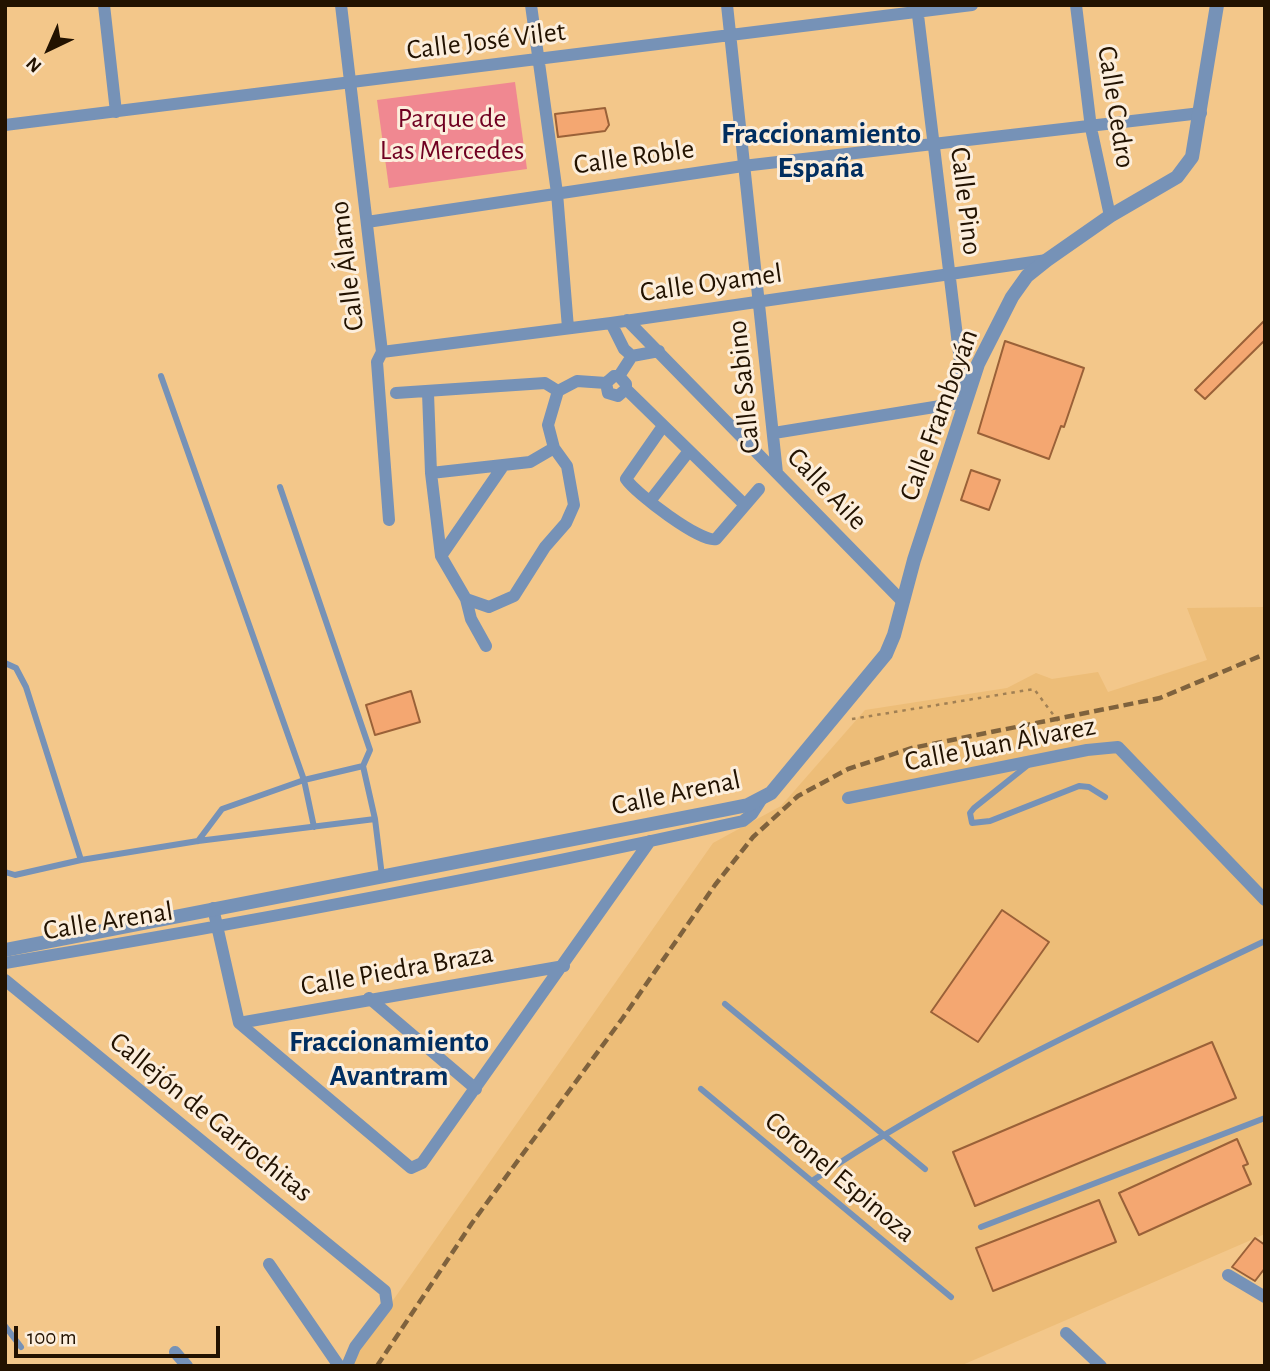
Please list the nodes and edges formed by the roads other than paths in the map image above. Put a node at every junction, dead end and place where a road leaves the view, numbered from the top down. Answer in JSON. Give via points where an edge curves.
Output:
{"nodes":[{"id":1,"x":104,"y":5,"type":"edge"},
{"id":2,"x":341,"y":5,"type":"edge"},
{"id":3,"x":531,"y":5,"type":"edge"},
{"id":4,"x":727,"y":5,"type":"edge"},
{"id":5,"x":972,"y":5,"type":"edge"},
{"id":6,"x":1076,"y":5,"type":"edge"},
{"id":7,"x":1217,"y":5,"type":"edge"},
{"id":8,"x":917,"y":9,"type":"edge"},
{"id":9,"x":730,"y":37,"type":"junction"},
{"id":10,"x":536,"y":59,"type":"junction"},
{"id":11,"x":348,"y":83,"type":"junction"},
{"id":12,"x":116,"y":112,"type":"junction"},
{"id":13,"x":1201,"y":113,"type":"junction"},
{"id":14,"x":5,"y":125,"type":"edge"},
{"id":15,"x":1091,"y":128,"type":"junction"},
{"id":16,"x":934,"y":143,"type":"junction"},
{"id":17,"x":743,"y":166,"type":"junction"},
{"id":18,"x":557,"y":193,"type":"junction"},
{"id":19,"x":1110,"y":216,"type":"junction"},
{"id":20,"x":366,"y":222,"type":"junction"},
{"id":21,"x":1047,"y":260,"type":"junction"},
{"id":22,"x":950,"y":272,"type":"junction"},
{"id":23,"x":761,"y":302,"type":"junction"},
{"id":24,"x":627,"y":320,"type":"junction"},
{"id":25,"x":611,"y":323,"type":"junction"},
{"id":26,"x":568,"y":328,"type":"junction"},
{"id":27,"x":382,"y":352,"type":"junction"},
{"id":28,"x":659,"y":352,"type":"junction"},
{"id":29,"x":632,"y":356,"type":"junction"},
{"id":30,"x":161,"y":376,"type":"dead end"},
{"id":31,"x":619,"y":376,"type":"junction"},
{"id":32,"x":606,"y":383,"type":"junction"},
{"id":33,"x":626,"y":389,"type":"junction"},
{"id":34,"x":558,"y":391,"type":"junction"},
{"id":35,"x":396,"y":393,"type":"dead end"},
{"id":36,"x":428,"y":393,"type":"junction"},
{"id":37,"x":965,"y":402,"type":"junction"},
{"id":38,"x":663,"y":426,"type":"junction"},
{"id":39,"x":774,"y":433,"type":"junction"},
{"id":40,"x":554,"y":448,"type":"junction"},
{"id":41,"x":689,"y":451,"type":"junction"},
{"id":42,"x":503,"y":466,"type":"junction"},
{"id":43,"x":431,"y":473,"type":"junction"},
{"id":44,"x":777,"y":473,"type":"junction"},
{"id":45,"x":280,"y":487,"type":"dead end"},
{"id":46,"x":759,"y":489,"type":"dead end"},
{"id":47,"x":650,"y":501,"type":"junction"},
{"id":48,"x":745,"y":505,"type":"junction"},
{"id":49,"x":389,"y":520,"type":"dead end"},
{"id":50,"x":441,"y":556,"type":"junction"},
{"id":51,"x":466,"y":599,"type":"junction"},
{"id":52,"x":903,"y":602,"type":"junction"},
{"id":53,"x":486,"y":646,"type":"dead end"},
{"id":54,"x":5,"y":663,"type":"edge"},
{"id":55,"x":1029,"y":764,"type":"junction"},
{"id":56,"x":363,"y":766,"type":"junction"},
{"id":57,"x":304,"y":780,"type":"junction"},
{"id":58,"x":1105,"y":797,"type":"dead end"},
{"id":59,"x":848,"y":798,"type":"dead end"},
{"id":60,"x":761,"y":800,"type":"junction"},
{"id":61,"x":375,"y":819,"type":"junction"},
{"id":62,"x":314,"y":827,"type":"junction"},
{"id":63,"x":198,"y":841,"type":"junction"},
{"id":64,"x":650,"y":841,"type":"junction"},
{"id":65,"x":81,"y":860,"type":"junction"},
{"id":66,"x":5,"y":872,"type":"edge"},
{"id":67,"x":382,"y":876,"type":"junction"},
{"id":68,"x":1265,"y":900,"type":"edge"},
{"id":69,"x":213,"y":908,"type":"junction"},
{"id":70,"x":218,"y":928,"type":"junction"},
{"id":71,"x":1265,"y":941,"type":"edge"},
{"id":72,"x":5,"y":950,"type":"edge"},
{"id":73,"x":5,"y":962,"type":"edge"},
{"id":74,"x":564,"y":966,"type":"junction"},
{"id":75,"x":5,"y":980,"type":"edge"},
{"id":76,"x":369,"y":998,"type":"junction"},
{"id":77,"x":725,"y":1004,"type":"dead end"},
{"id":78,"x":239,"y":1023,"type":"junction"},
{"id":79,"x":476,"y":1089,"type":"junction"},
{"id":80,"x":701,"y":1089,"type":"dead end"},
{"id":81,"x":1265,"y":1118,"type":"edge"},
{"id":82,"x":882,"y":1134,"type":"junction"},
{"id":83,"x":925,"y":1169,"type":"dead end"},
{"id":84,"x":812,"y":1181,"type":"junction"},
{"id":85,"x":981,"y":1227,"type":"dead end"},
{"id":86,"x":269,"y":1264,"type":"dead end"},
{"id":87,"x":1228,"y":1275,"type":"dead end"},
{"id":88,"x":951,"y":1297,"type":"dead end"},
{"id":89,"x":1265,"y":1297,"type":"edge"},
{"id":90,"x":5,"y":1326,"type":"edge"},
{"id":91,"x":1066,"y":1334,"type":"dead end"},
{"id":92,"x":21,"y":1347,"type":"dead end"},
{"id":93,"x":175,"y":1352,"type":"dead end"},
{"id":94,"x":187,"y":1366,"type":"edge"},
{"id":95,"x":339,"y":1366,"type":"edge"},
{"id":96,"x":347,"y":1366,"type":"edge"},
{"id":97,"x":1101,"y":1366,"type":"edge"}],
"edges":[{"from":1,"to":12,"type":"street"},
{"from":2,"to":11,"type":"street","name":"Calle Álamo"},
{"from":3,"to":10,"type":"street"},
{"from":4,"to":9,"type":"street","name":"Calle Sabino"},
{"from":5,"to":8,"type":"street","name":"Calle José Vilet"},
{"from":6,"to":15,"type":"street","name":"Calle Cedro"},
{"from":7,"to":13,"type":"street","name":"Calle Framboyán"},
{"from":8,"to":9,"type":"street","name":"Calle José Vilet"},
{"from":8,"to":16,"type":"street","name":"Calle Pino"},
{"from":9,"to":10,"type":"street","name":"Calle José Vilet"},
{"from":9,"to":17,"type":"street","name":"Calle Sabino"},
{"from":10,"to":11,"type":"street","name":"Calle José Vilet"},
{"from":10,"to":18,"type":"street"},
{"from":11,"to":12,"type":"street","name":"Calle José Vilet"},
{"from":11,"to":20,"type":"street","name":"Calle Álamo"},
{"from":12,"to":14,"type":"street","name":"Calle José Vilet"},
{"from":13,"to":15,"type":"street","name":"Calle Roble"},
{"from":13,"to":19,"type":"street","name":"Calle Framboyán","via":[[1192,157],[1185,168]]},
{"from":15,"to":16,"type":"street","name":"Calle Roble"},
{"from":15,"to":19,"type":"street","name":"Calle Cedro"},
{"from":16,"to":17,"type":"street","name":"Calle Roble"},
{"from":16,"to":22,"type":"street","name":"Calle Pino"},
{"from":17,"to":18,"type":"street","name":"Calle Roble"},
{"from":17,"to":23,"type":"street","name":"Calle Sabino"},
{"from":18,"to":20,"type":"street","name":"Calle Roble"},
{"from":18,"to":26,"type":"street"},
{"from":19,"to":21,"type":"street","name":"Calle Framboyán"},
{"from":20,"to":27,"type":"street","name":"Calle Álamo"},
{"from":21,"to":22,"type":"street","name":"Calle Oyamel"},
{"from":21,"to":37,"type":"street","name":"Calle Framboyán","via":[[1027,276],[1012,298],[978,364]]},
{"from":22,"to":23,"type":"street","name":"Calle Oyamel"},
{"from":22,"to":37,"type":"street","name":"Calle Pino"},
{"from":23,"to":24,"type":"street","name":"Calle Oyamel"},
{"from":23,"to":39,"type":"street","name":"Calle Sabino"},
{"from":24,"to":25,"type":"street","name":"Calle Oyamel"},
{"from":24,"to":28,"type":"street","name":"Calle Aile"},
{"from":25,"to":26,"type":"street","name":"Calle Oyamel"},
{"from":25,"to":29,"type":"street"},
{"from":26,"to":27,"type":"street","name":"Calle Oyamel"},
{"from":27,"to":49,"type":"street","name":"Calle Álamo","via":[[377,362]]},
{"from":28,"to":29,"type":"street"},
{"from":28,"to":44,"type":"street","name":"Calle Aile"},
{"from":29,"to":31,"type":"street"},
{"from":30,"to":57,"type":"lane"},
{"from":31,"to":32,"type":"street"},
{"from":31,"to":33,"type":"street"},
{"from":32,"to":33,"type":"street","via":[[613,396]]},
{"from":32,"to":34,"type":"street","via":[[577,381]]},
{"from":33,"to":38,"type":"street"},
{"from":34,"to":36,"type":"street","via":[[545,383]]},
{"from":34,"to":40,"type":"street","via":[[548,425]]},
{"from":35,"to":36,"type":"street"},
{"from":36,"to":43,"type":"street"},
{"from":37,"to":39,"type":"street"},
{"from":37,"to":52,"type":"street","name":"Calle Framboyán"},
{"from":38,"to":41,"type":"street"},
{"from":38,"to":47,"type":"street","via":[[627,473],[629,483]]},
{"from":39,"to":44,"type":"street","name":"Calle Sabino"},
{"from":40,"to":42,"type":"street","via":[[530,462]]},
{"from":40,"to":51,"type":"street","via":[[567,466],[574,505],[566,523],[514,596],[489,607]]},
{"from":41,"to":47,"type":"street"},
{"from":41,"to":48,"type":"street"},
{"from":42,"to":43,"type":"street"},
{"from":42,"to":50,"type":"street"},
{"from":43,"to":50,"type":"street"},
{"from":44,"to":52,"type":"street","name":"Calle Aile"},
{"from":45,"to":56,"type":"lane","via":[[370,750]]},
{"from":46,"to":48,"type":"street"},
{"from":47,"to":48,"type":"street","via":[[710,541]]},
{"from":50,"to":51,"type":"street"},
{"from":51,"to":53,"type":"street"},
{"from":52,"to":60,"type":"street","name":"Calle Framboyán","via":[[886,654],[782,782]]},
{"from":54,"to":65,"type":"lane","via":[[16,668],[26,687]]},
{"from":55,"to":58,"type":"lane","via":[[974,808],[969,818],[972,822],[990,821],[1079,786]]},
{"from":55,"to":59,"type":"street","name":"Calle Juan Álvarez"},
{"from":55,"to":68,"type":"street","name":"Calle Juan Álvarez","via":[[1118,747]]},
{"from":56,"to":57,"type":"lane"},
{"from":56,"to":61,"type":"lane"},
{"from":57,"to":62,"type":"lane"},
{"from":57,"to":63,"type":"lane","via":[[222,809]]},
{"from":60,"to":64,"type":"street","name":"Calle Arenal","via":[[743,821]]},
{"from":60,"to":67,"type":"street","name":"Calle Arenal"},
{"from":61,"to":62,"type":"lane"},
{"from":61,"to":67,"type":"lane"},
{"from":62,"to":63,"type":"lane"},
{"from":63,"to":65,"type":"lane"},
{"from":64,"to":70,"type":"street","name":"Calle Arenal"},
{"from":64,"to":74,"type":"street"},
{"from":65,"to":66,"type":"lane","via":[[15,875]]},
{"from":67,"to":69,"type":"street","name":"Calle Arenal"},
{"from":69,"to":70,"type":"street","name":"Calle Arenal"},
{"from":69,"to":72,"type":"street","name":"Calle Arenal"},
{"from":70,"to":73,"type":"street","name":"Calle Arenal"},
{"from":70,"to":78,"type":"street"},
{"from":71,"to":82,"type":"lane","via":[[1001,1068]]},
{"from":74,"to":76,"type":"street","name":"Calle Piedra Braza"},
{"from":74,"to":79,"type":"street"},
{"from":75,"to":96,"type":"street","name":"Callejón de Garrochitas","via":[[385,1291],[387,1306]]},
{"from":76,"to":78,"type":"street","name":"Calle Piedra Braza"},
{"from":76,"to":79,"type":"street"},
{"from":77,"to":82,"type":"lane"},
{"from":78,"to":79,"type":"street","via":[[411,1168],[422,1163]]},
{"from":80,"to":84,"type":"lane","name":"Coronel Espinoza"},
{"from":81,"to":85,"type":"lane"},
{"from":82,"to":83,"type":"lane"},
{"from":82,"to":84,"type":"lane"},
{"from":84,"to":88,"type":"lane","name":"Coronel Espinoza"},
{"from":86,"to":95,"type":"street"},
{"from":87,"to":89,"type":"street"},
{"from":90,"to":92,"type":"lane"},
{"from":91,"to":97,"type":"street"},
{"from":93,"to":94,"type":"street"}]}
